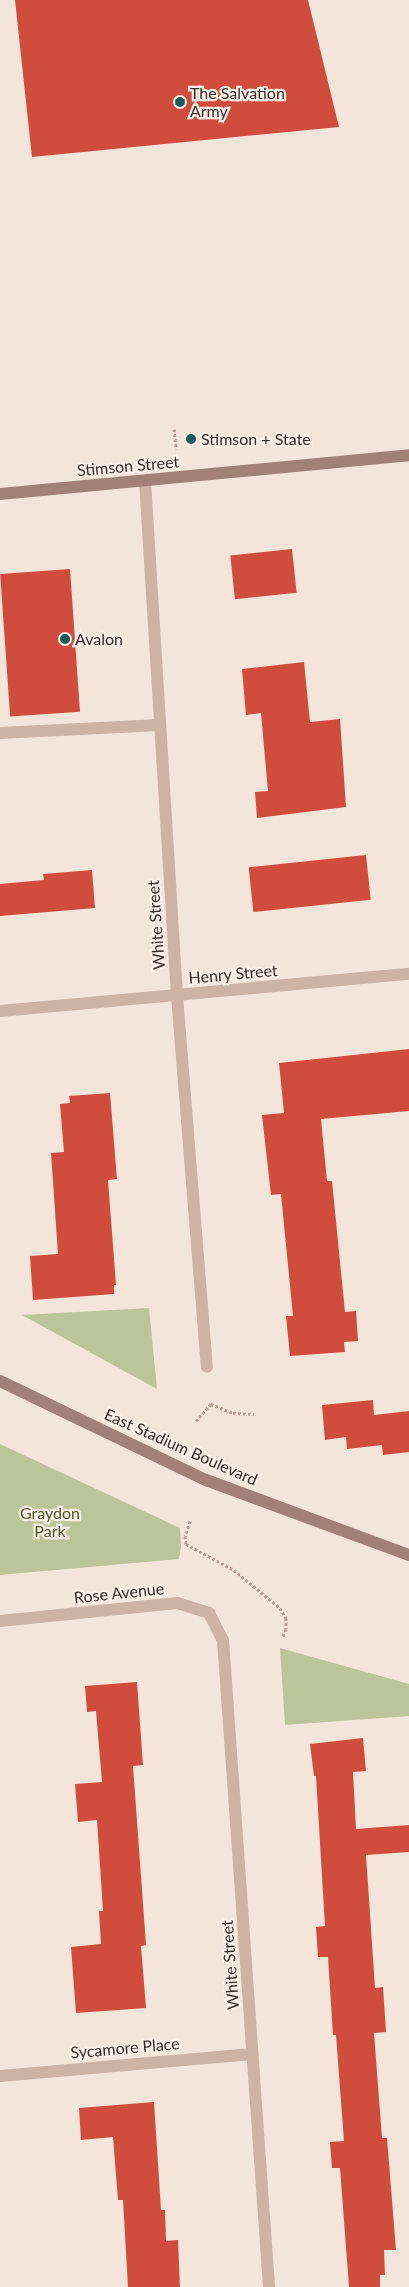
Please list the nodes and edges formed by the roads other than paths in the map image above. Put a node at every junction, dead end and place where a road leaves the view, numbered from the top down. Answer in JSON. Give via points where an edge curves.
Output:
{"nodes":[{"id":1,"x":409,"y":455,"type":"edge"},
{"id":2,"x":145,"y":481,"type":"junction"},
{"id":3,"x":0,"y":494,"type":"edge"},
{"id":4,"x":160,"y":725,"type":"junction"},
{"id":5,"x":0,"y":733,"type":"edge"},
{"id":6,"x":409,"y":974,"type":"edge"},
{"id":7,"x":177,"y":996,"type":"junction"},
{"id":8,"x":0,"y":1011,"type":"edge"},
{"id":9,"x":207,"y":1367,"type":"dead end"},
{"id":10,"x":0,"y":1381,"type":"edge"},
{"id":11,"x":409,"y":1555,"type":"edge"},
{"id":12,"x":0,"y":1621,"type":"edge"},
{"id":13,"x":223,"y":1640,"type":"joint"},
{"id":14,"x":252,"y":2054,"type":"junction"},
{"id":15,"x":0,"y":2076,"type":"edge"},
{"id":16,"x":269,"y":2287,"type":"edge"}],
"edges":[{"from":1,"to":2,"type":"main road","name":"Stimson Street"},
{"from":2,"to":3,"type":"main road","name":"Stimson Street"},
{"from":2,"to":4,"type":"street","name":"White Street"},
{"from":4,"to":5,"type":"street"},
{"from":4,"to":7,"type":"street","name":"White Street"},
{"from":6,"to":7,"type":"street","name":"Henry Street"},
{"from":7,"to":8,"type":"street","name":"Henry Street"},
{"from":7,"to":9,"type":"street","name":"White Street"},
{"from":10,"to":11,"type":"main road","name":"East Stadium Boulevard","via":[[206,1480]]},
{"from":12,"to":13,"type":"street","name":"Rose Avenue","via":[[176,1603],[209,1613]]},
{"from":13,"to":14,"type":"street","name":"White Street"},
{"from":14,"to":15,"type":"street","name":"Sycamore Place"},
{"from":14,"to":16,"type":"street","name":"White Street"}]}
